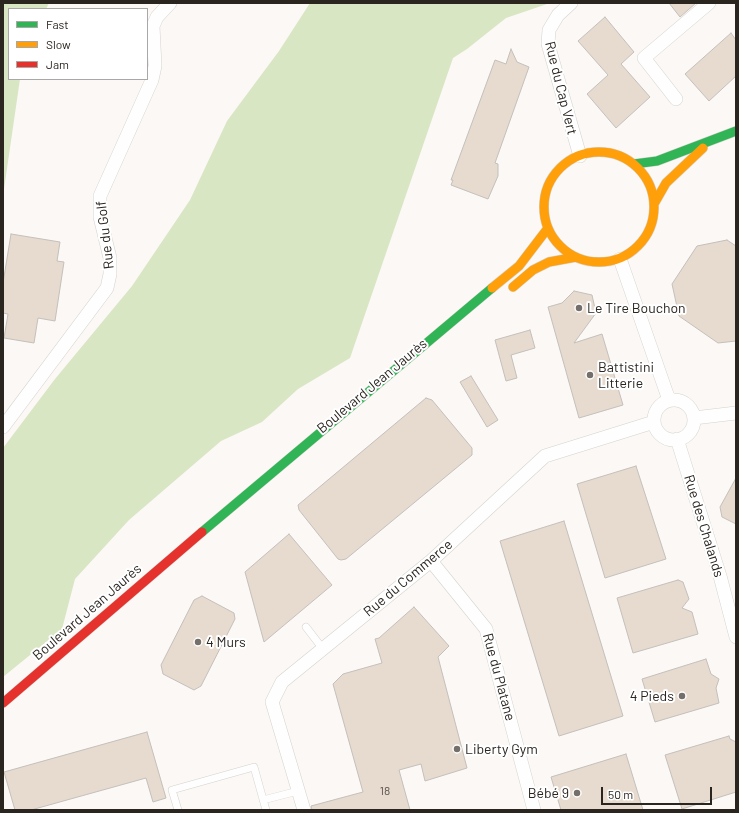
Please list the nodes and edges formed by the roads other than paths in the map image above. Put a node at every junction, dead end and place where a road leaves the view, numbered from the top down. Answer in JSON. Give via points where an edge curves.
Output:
{"nodes":[{"id":1,"x":170,"y":3,"type":"edge"},
{"id":2,"x":571,"y":3,"type":"edge"},
{"id":3,"x":709,"y":3,"type":"edge"},
{"id":4,"x":676,"y":99,"type":"dead end"},
{"id":5,"x":736,"y":131,"type":"edge"},
{"id":6,"x":710,"y":142,"type":"junction"},
{"id":7,"x":580,"y":156,"type":"junction"},
{"id":8,"x":634,"y":164,"type":"junction"},
{"id":9,"x":654,"y":204,"type":"junction"},
{"id":10,"x":548,"y":228,"type":"junction"},
{"id":11,"x":576,"y":257,"type":"junction"},
{"id":12,"x":620,"y":259,"type":"junction"},
{"id":13,"x":503,"y":295,"type":"dead end"},
{"id":14,"x":669,"y":400,"type":"junction"},
{"id":15,"x":736,"y":413,"type":"edge"},
{"id":16,"x":694,"y":418,"type":"junction"},
{"id":17,"x":654,"y":422,"type":"junction"},
{"id":18,"x":3,"y":426,"type":"edge"},
{"id":19,"x":677,"y":439,"type":"junction"},
{"id":20,"x":241,"y":512,"type":"dead end"},
{"id":21,"x":189,"y":543,"type":"junction"},
{"id":22,"x":431,"y":561,"type":"junction"},
{"id":23,"x":306,"y":627,"type":"dead end"},
{"id":24,"x":736,"y":637,"type":"edge"},
{"id":25,"x":323,"y":649,"type":"junction"},
{"id":26,"x":3,"y":703,"type":"edge"},
{"id":27,"x":298,"y":791,"type":"junction"},
{"id":28,"x":263,"y":800,"type":"junction"},
{"id":29,"x":178,"y":810,"type":"edge"},
{"id":30,"x":266,"y":810,"type":"edge"},
{"id":31,"x":304,"y":810,"type":"edge"},
{"id":32,"x":534,"y":810,"type":"edge"}],
"edges":[{"from":1,"to":18,"type":"street","name":"Rue du Golf","via":[[157,17],[153,26],[155,66],[152,80],[100,196],[100,217],[110,258],[107,288]]},
{"from":2,"to":7,"type":"street","name":"Rue du Cap Vert","via":[[558,15],[549,30],[548,44]]},
{"from":3,"to":4,"type":"street","via":[[644,58]]},
{"from":5,"to":6,"type":"street"},
{"from":6,"to":8,"type":"street","via":[[657,161]]},
{"from":6,"to":9,"type":"street","via":[[666,183]]},
{"from":7,"to":8,"type":"street","via":[[594,152],[608,153]]},
{"from":7,"to":10,"type":"street","via":[[564,164],[553,178],[546,194]]},
{"from":8,"to":9,"type":"street","via":[[651,189]]},
{"from":9,"to":12,"type":"street","via":[[653,222],[646,237],[634,250]]},
{"from":10,"to":11,"type":"street","via":[[564,250]]},
{"from":10,"to":21,"type":"street","name":"Boulevard Jean Jaurès","via":[[519,266]]},
{"from":11,"to":12,"type":"street","via":[[590,262]]},
{"from":11,"to":13,"type":"street","via":[[549,262],[533,270]]},
{"from":12,"to":14,"type":"street"},
{"from":14,"to":16,"type":"street","via":[[685,403]]},
{"from":14,"to":17,"type":"street","via":[[656,411]]},
{"from":15,"to":16,"type":"street"},
{"from":16,"to":19,"type":"street","via":[[687,434]]},
{"from":17,"to":19,"type":"street","via":[[664,437]]},
{"from":17,"to":22,"type":"street","name":"Rue du Commerce","via":[[545,456]]},
{"from":19,"to":24,"type":"street","name":"Rue des Chalands","via":[[720,576]]},
{"from":20,"to":21,"type":"street","name":"Boulevard Jean Jaurès","via":[[218,530]]},
{"from":21,"to":26,"type":"street","name":"Boulevard Jean Jaurès"},
{"from":22,"to":25,"type":"street","name":"Rue du Commerce"},
{"from":22,"to":32,"type":"street","name":"Rue du Platane","via":[[486,629]]},
{"from":23,"to":25,"type":"lane"},
{"from":25,"to":27,"type":"street","name":"Rue du Commerce","via":[[282,682],[272,702]]},
{"from":27,"to":28,"type":"lane"},
{"from":27,"to":31,"type":"street","name":"Rue du Commerce"},
{"from":28,"to":29,"type":"lane","via":[[254,767],[172,790]]},
{"from":28,"to":30,"type":"lane"}]}
